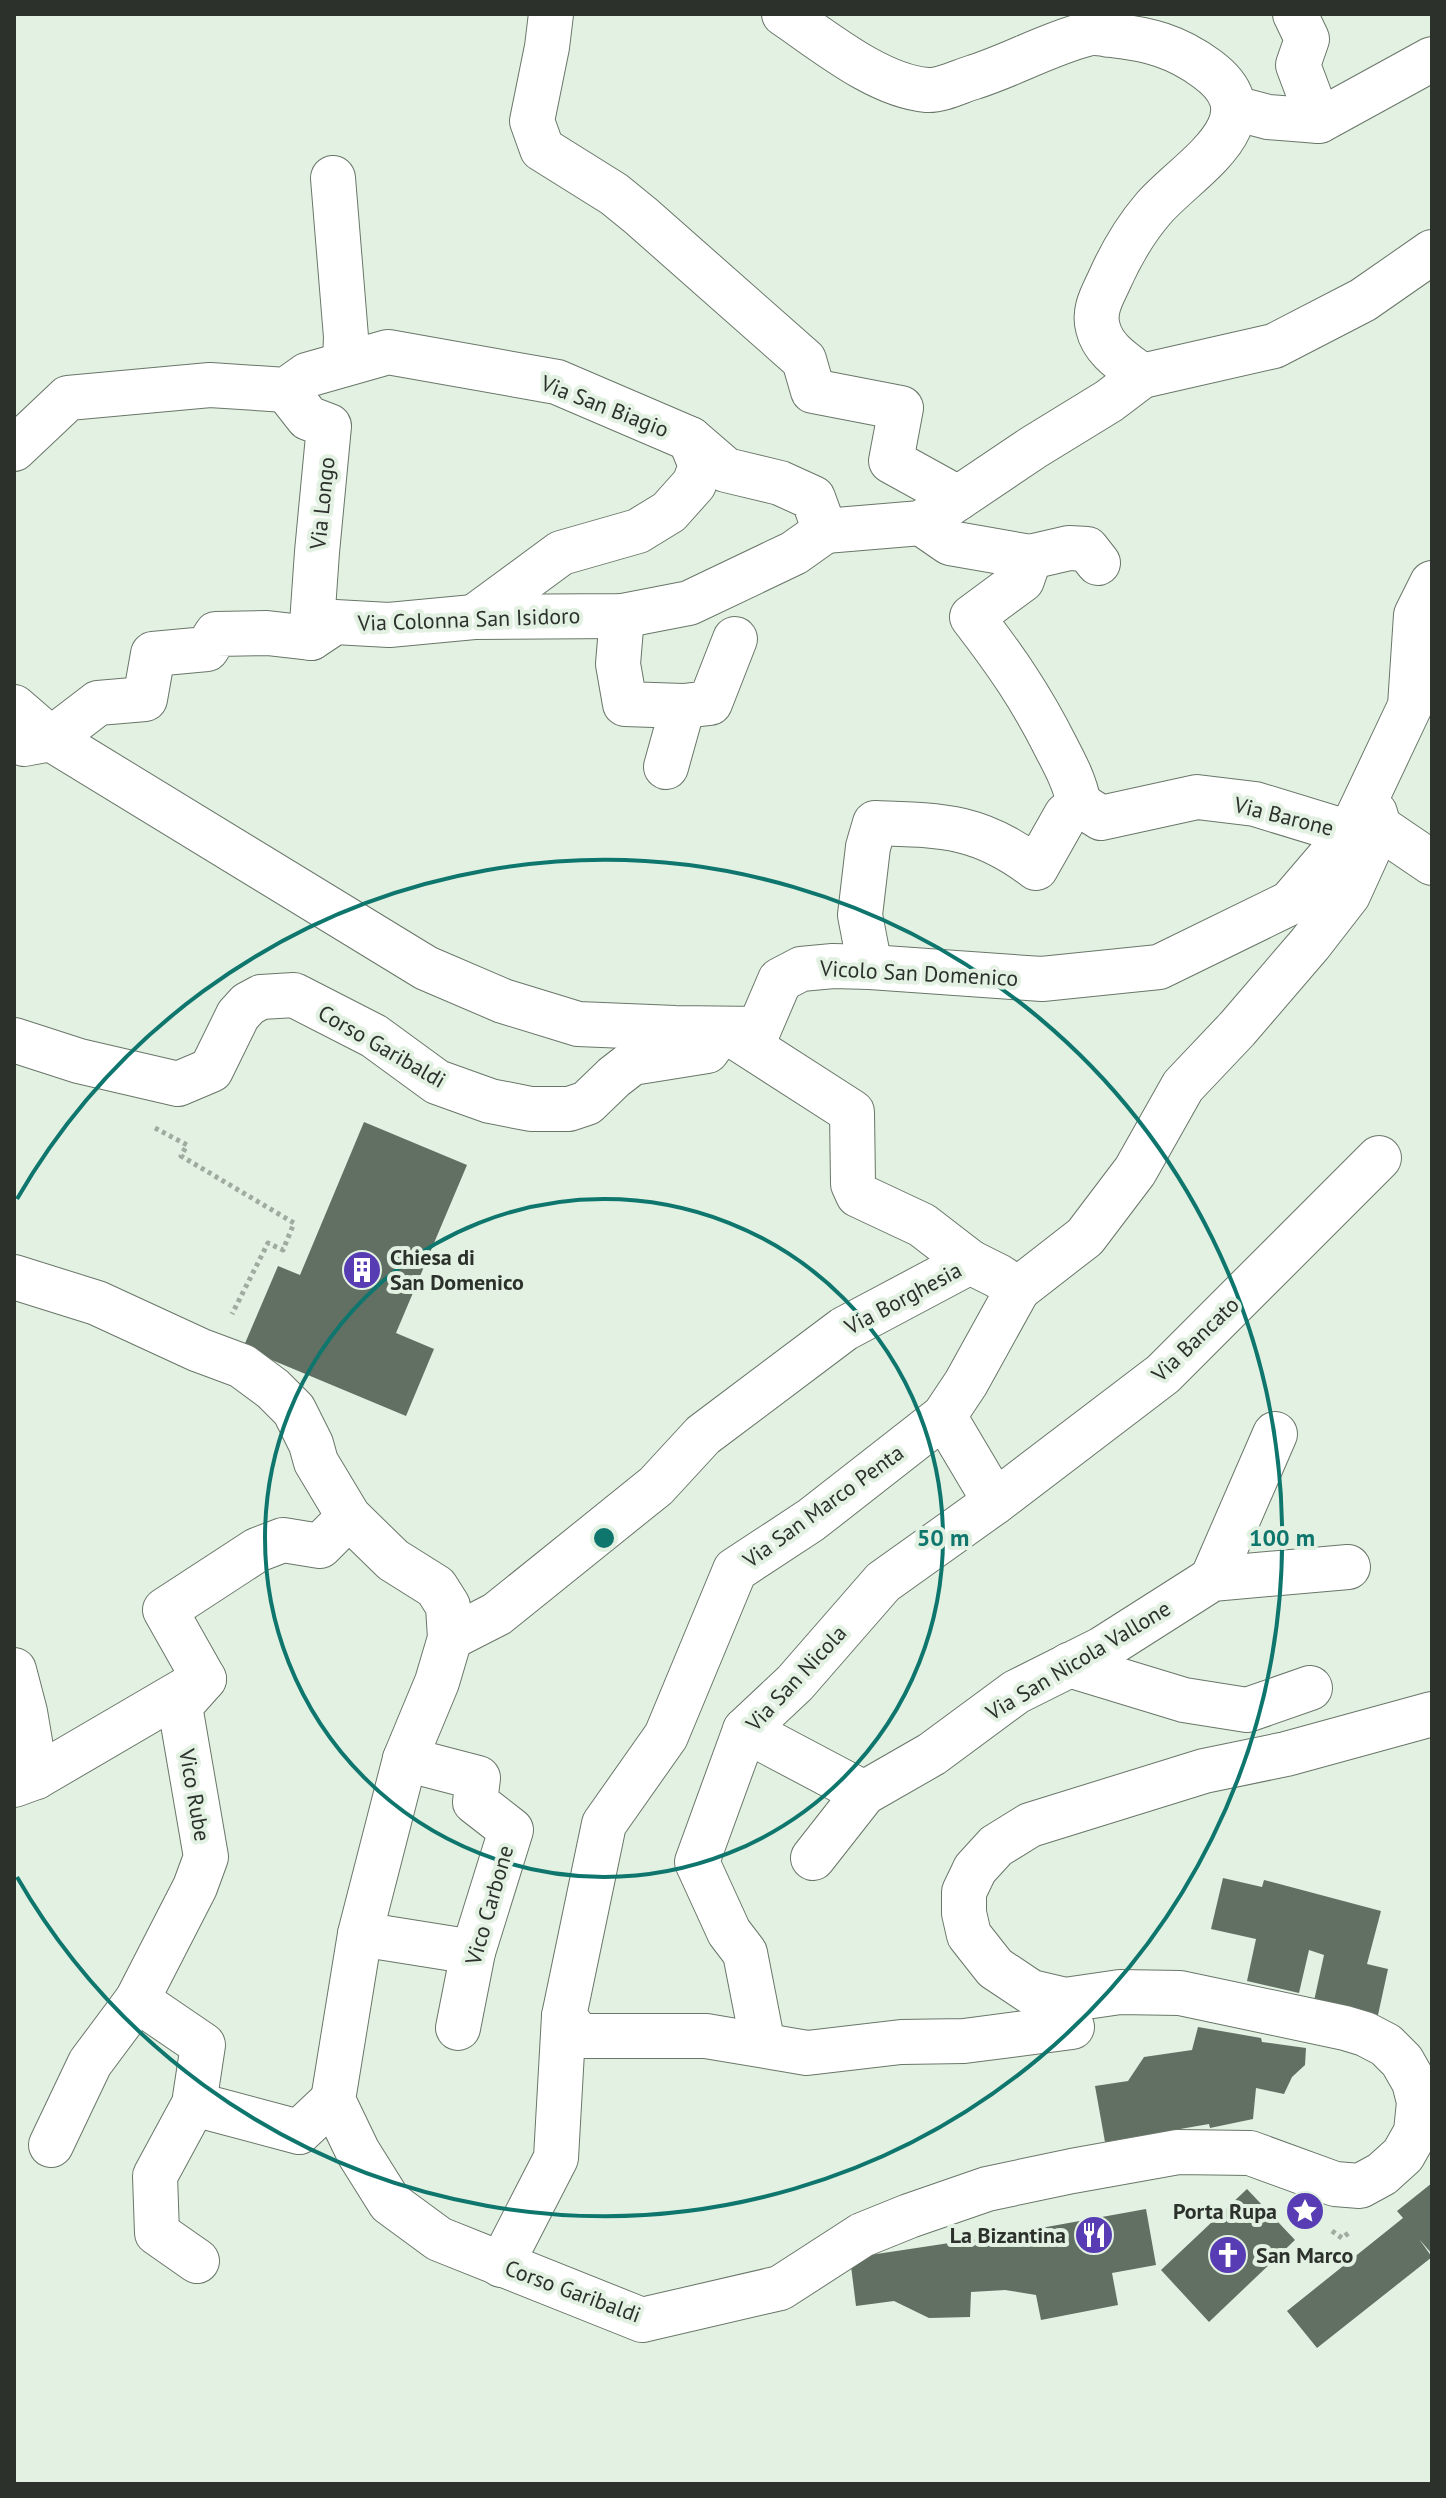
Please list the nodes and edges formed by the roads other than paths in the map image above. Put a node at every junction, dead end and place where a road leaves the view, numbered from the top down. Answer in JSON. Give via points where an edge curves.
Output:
{"nodes":[{"id":1,"x":551,"y":14,"type":"edge"},
{"id":2,"x":784,"y":14,"type":"edge"},
{"id":3,"x":1295,"y":14,"type":"edge"},
{"id":4,"x":1432,"y":59,"type":"edge"},
{"id":5,"x":1234,"y":108,"type":"junction"},
{"id":6,"x":1319,"y":121,"type":"junction"},
{"id":7,"x":333,"y":178,"type":"dead end"},
{"id":8,"x":1432,"y":252,"type":"edge"},
{"id":9,"x":345,"y":362,"type":"junction"},
{"id":10,"x":1142,"y":376,"type":"junction"},
{"id":11,"x":286,"y":390,"type":"junction"},
{"id":12,"x":690,"y":439,"type":"junction"},
{"id":13,"x":14,"y":449,"type":"edge"},
{"id":14,"x":958,"y":498,"type":"junction"},
{"id":15,"x":921,"y":523,"type":"junction"},
{"id":16,"x":825,"y":531,"type":"junction"},
{"id":17,"x":1030,"y":557,"type":"junction"},
{"id":18,"x":1098,"y":563,"type":"dead end"},
{"id":19,"x":1432,"y":583,"type":"edge"},
{"id":20,"x":622,"y":616,"type":"junction"},
{"id":21,"x":474,"y":617,"type":"junction"},
{"id":22,"x":311,"y":638,"type":"junction"},
{"id":23,"x":735,"y":639,"type":"dead end"},
{"id":24,"x":683,"y":706,"type":"junction"},
{"id":25,"x":14,"y":707,"type":"edge"},
{"id":26,"x":33,"y":742,"type":"edge"},
{"id":27,"x":666,"y":767,"type":"dead end"},
{"id":28,"x":1079,"y":804,"type":"junction"},
{"id":29,"x":1366,"y":817,"type":"junction"},
{"id":30,"x":1432,"y":863,"type":"edge"},
{"id":31,"x":870,"y":967,"type":"junction"},
{"id":32,"x":723,"y":1029,"type":"junction"},
{"id":33,"x":14,"y":1040,"type":"edge"},
{"id":34,"x":1379,"y":1158,"type":"dead end"},
{"id":35,"x":970,"y":1262,"type":"junction"},
{"id":36,"x":14,"y":1277,"type":"edge"},
{"id":37,"x":1018,"y":1289,"type":"junction"},
{"id":38,"x":944,"y":1416,"type":"junction"},
{"id":39,"x":1275,"y":1434,"type":"dead end"},
{"id":40,"x":995,"y":1502,"type":"junction"},
{"id":41,"x":349,"y":1517,"type":"junction"},
{"id":42,"x":1348,"y":1567,"type":"dead end"},
{"id":43,"x":1212,"y":1579,"type":"junction"},
{"id":44,"x":450,"y":1638,"type":"junction"},
{"id":45,"x":1069,"y":1665,"type":"junction"},
{"id":46,"x":14,"y":1670,"type":"edge"},
{"id":47,"x":204,"y":1679,"type":"junction"},
{"id":48,"x":1310,"y":1688,"type":"dead end"},
{"id":49,"x":1432,"y":1714,"type":"edge"},
{"id":50,"x":745,"y":1730,"type":"junction"},
{"id":51,"x":405,"y":1759,"type":"junction"},
{"id":52,"x":25,"y":1781,"type":"edge"},
{"id":53,"x":864,"y":1793,"type":"junction"},
{"id":54,"x":813,"y":1858,"type":"dead end"},
{"id":55,"x":360,"y":1934,"type":"junction"},
{"id":56,"x":473,"y":1952,"type":"junction"},
{"id":57,"x":137,"y":2000,"type":"junction"},
{"id":58,"x":564,"y":2016,"type":"junction"},
{"id":59,"x":1072,"y":2027,"type":"dead end"},
{"id":60,"x":458,"y":2028,"type":"dead end"},
{"id":61,"x":763,"y":2045,"type":"junction"},
{"id":62,"x":333,"y":2100,"type":"junction"},
{"id":63,"x":194,"y":2104,"type":"junction"},
{"id":64,"x":51,"y":2145,"type":"dead end"},
{"id":65,"x":197,"y":2261,"type":"dead end"},
{"id":66,"x":501,"y":2265,"type":"junction"}],
"edges":[{"from":1,"to":14,"type":"street","via":[[532,121],[542,149],[614,194],[804,360],[813,391],[901,408],[891,461]]},
{"from":2,"to":5,"type":"street","via":[[858,63],[899,84],[930,91],[1090,33],[1148,39],[1191,57],[1214,74],[1227,88]]},
{"from":3,"to":6,"type":"street","via":[[1307,39],[1298,65]]},
{"from":4,"to":6,"type":"street"},
{"from":5,"to":6,"type":"street"},
{"from":5,"to":10,"type":"street","via":[[1224,141],[1145,219],[1098,306],[1097,327],[1110,351]]},
{"from":7,"to":9,"type":"street"},
{"from":8,"to":10,"type":"street","via":[[1363,300],[1274,346]]},
{"from":9,"to":11,"type":"street","name":"Via San Biagio","via":[[307,375]]},
{"from":9,"to":12,"type":"street","name":"Via San Biagio","via":[[388,352],[557,382]]},
{"from":10,"to":14,"type":"street"},
{"from":11,"to":13,"type":"street","via":[[210,385],[68,398]]},
{"from":11,"to":22,"type":"street","name":"Via Longo","via":[[308,418],[329,426]]},
{"from":12,"to":16,"type":"street","name":"Via San Biagio","via":[[726,470],[780,483],[813,498]]},
{"from":12,"to":21,"type":"street","via":[[701,466],[694,484],[669,512],[638,531],[561,553]]},
{"from":14,"to":15,"type":"street"},
{"from":15,"to":16,"type":"street"},
{"from":15,"to":17,"type":"street","via":[[950,543]]},
{"from":16,"to":20,"type":"street","name":"Via Colonna San Isidoro","via":[[794,553],[689,603]]},
{"from":17,"to":18,"type":"street","via":[[1087,549]]},
{"from":17,"to":28,"type":"street","via":[[1022,580],[972,617],[1035,705],[1075,784]]},
{"from":19,"to":29,"type":"street","via":[[1416,615],[1410,706]]},
{"from":20,"to":21,"type":"street","name":"Via Colonna San Isidoro"},
{"from":20,"to":24,"type":"street","via":[[618,664],[625,704]]},
{"from":21,"to":22,"type":"street","name":"Via Colonna San Isidoro","via":[[389,625],[335,622]]},
{"from":22,"to":26,"type":"street","via":[[216,634],[207,649],[153,654],[145,699],[98,703]]},
{"from":23,"to":24,"type":"street","via":[[710,703]]},
{"from":24,"to":27,"type":"street"},
{"from":25,"to":26,"type":"street"},
{"from":26,"to":32,"type":"street","name":"Vicolo San Domenico","via":[[330,908],[426,968],[503,1001],[578,1024]]},
{"from":28,"to":29,"type":"street","name":"Via Barone","via":[[1101,818],[1197,797]]},
{"from":28,"to":31,"type":"street","via":[[1066,815],[1036,868],[985,836],[935,825],[875,823],[860,915]]},
{"from":29,"to":30,"type":"street","name":"Via Barone"},
{"from":29,"to":31,"type":"street","name":"Vicolo San Domenico","via":[[1290,903],[1159,967],[1042,979]]},
{"from":29,"to":37,"type":"street","via":[[1348,895],[1183,1086],[1135,1171],[1085,1237]]},
{"from":31,"to":32,"type":"street","name":"Vicolo San Domenico","via":[[801,969],[780,980],[759,1029]]},
{"from":32,"to":33,"type":"street","name":"Corso Garibaldi","via":[[707,1051],[632,1063],[587,1103],[569,1109],[490,1101],[437,1082],[374,1036],[294,995],[261,997],[248,1004],[211,1070],[178,1084]]},
{"from":32,"to":35,"type":"street","via":[[852,1112],[853,1184],[858,1195],[922,1225]]},
{"from":34,"to":40,"type":"street","name":"Via Bancato","via":[[1163,1374]]},
{"from":35,"to":37,"type":"street","name":"Via Borghesia"},
{"from":35,"to":44,"type":"street","name":"Via Borghesia","via":[[844,1329],[703,1435],[656,1486],[497,1614]]},
{"from":36,"to":41,"type":"street","via":[[97,1303],[242,1366],[294,1410],[316,1462]]},
{"from":37,"to":38,"type":"street","name":"Via San Marco Penta"},
{"from":38,"to":40,"type":"street"},
{"from":38,"to":58,"type":"street","name":"Via San Marco Penta","via":[[811,1520],[735,1570],[666,1736],[604,1824]]},
{"from":39,"to":43,"type":"street"},
{"from":40,"to":50,"type":"street","name":"Via San Nicola","via":[[883,1582],[795,1683]]},
{"from":41,"to":44,"type":"street","via":[[393,1560],[436,1587],[448,1606]]},
{"from":41,"to":47,"type":"street","via":[[320,1546],[283,1540],[257,1550],[165,1610]]},
{"from":42,"to":43,"type":"street","name":"Via San Nicola Vallone"},
{"from":43,"to":45,"type":"street","name":"Via San Nicola Vallone"},
{"from":44,"to":51,"type":"street"},
{"from":45,"to":48,"type":"street","via":[[1184,1700],[1247,1710]]},
{"from":45,"to":53,"type":"street","name":"Via San Nicola Vallone","via":[[1016,1692],[932,1754]]},
{"from":46,"to":52,"type":"street","via":[[25,1712]]},
{"from":47,"to":52,"type":"street"},
{"from":47,"to":57,"type":"street","name":"Vico Rube","via":[[180,1706],[206,1857]]},
{"from":49,"to":66,"type":"street","name":"Corso Garibaldi","via":[[1204,1771],[1030,1825],[996,1846],[975,1869],[964,1892],[969,1935],[995,1968],[1031,1992],[1065,2000],[1120,1992],[1180,1993],[1345,2028],[1386,2045],[1402,2061],[1419,2102],[1416,2132],[1403,2155],[1382,2174],[1360,2186],[1335,2184],[1250,2153],[1178,2152],[1072,2171],[987,2189],[909,2216],[862,2235],[780,2288],[642,2320]]},
{"from":50,"to":53,"type":"street"},
{"from":50,"to":61,"type":"street","name":"Via San Nicola","via":[[697,1862],[729,1932],[745,1953]]},
{"from":51,"to":55,"type":"street"},
{"from":51,"to":56,"type":"street","name":"Vico Carbone","via":[[478,1778],[475,1802],[511,1830]]},
{"from":53,"to":54,"type":"street","name":"Via San Nicola Vallone"},
{"from":55,"to":56,"type":"street"},
{"from":55,"to":62,"type":"street"},
{"from":56,"to":60,"type":"street","name":"Vico Carbone"},
{"from":57,"to":63,"type":"street","via":[[203,2045]]},
{"from":57,"to":64,"type":"street","name":"Vico Rube","via":[[90,2063]]},
{"from":58,"to":61,"type":"street","via":[[579,2036],[706,2036]]},
{"from":58,"to":66,"type":"street","name":"Via San Marco Penta","via":[[556,2158]]},
{"from":59,"to":61,"type":"street","via":[[807,2053]]},
{"from":62,"to":63,"type":"street","via":[[299,2132]]},
{"from":62,"to":66,"type":"street","name":"Corso Garibaldi","via":[[390,2203],[439,2239]]},
{"from":63,"to":65,"type":"street","via":[[155,2176],[157,2233]]}]}
